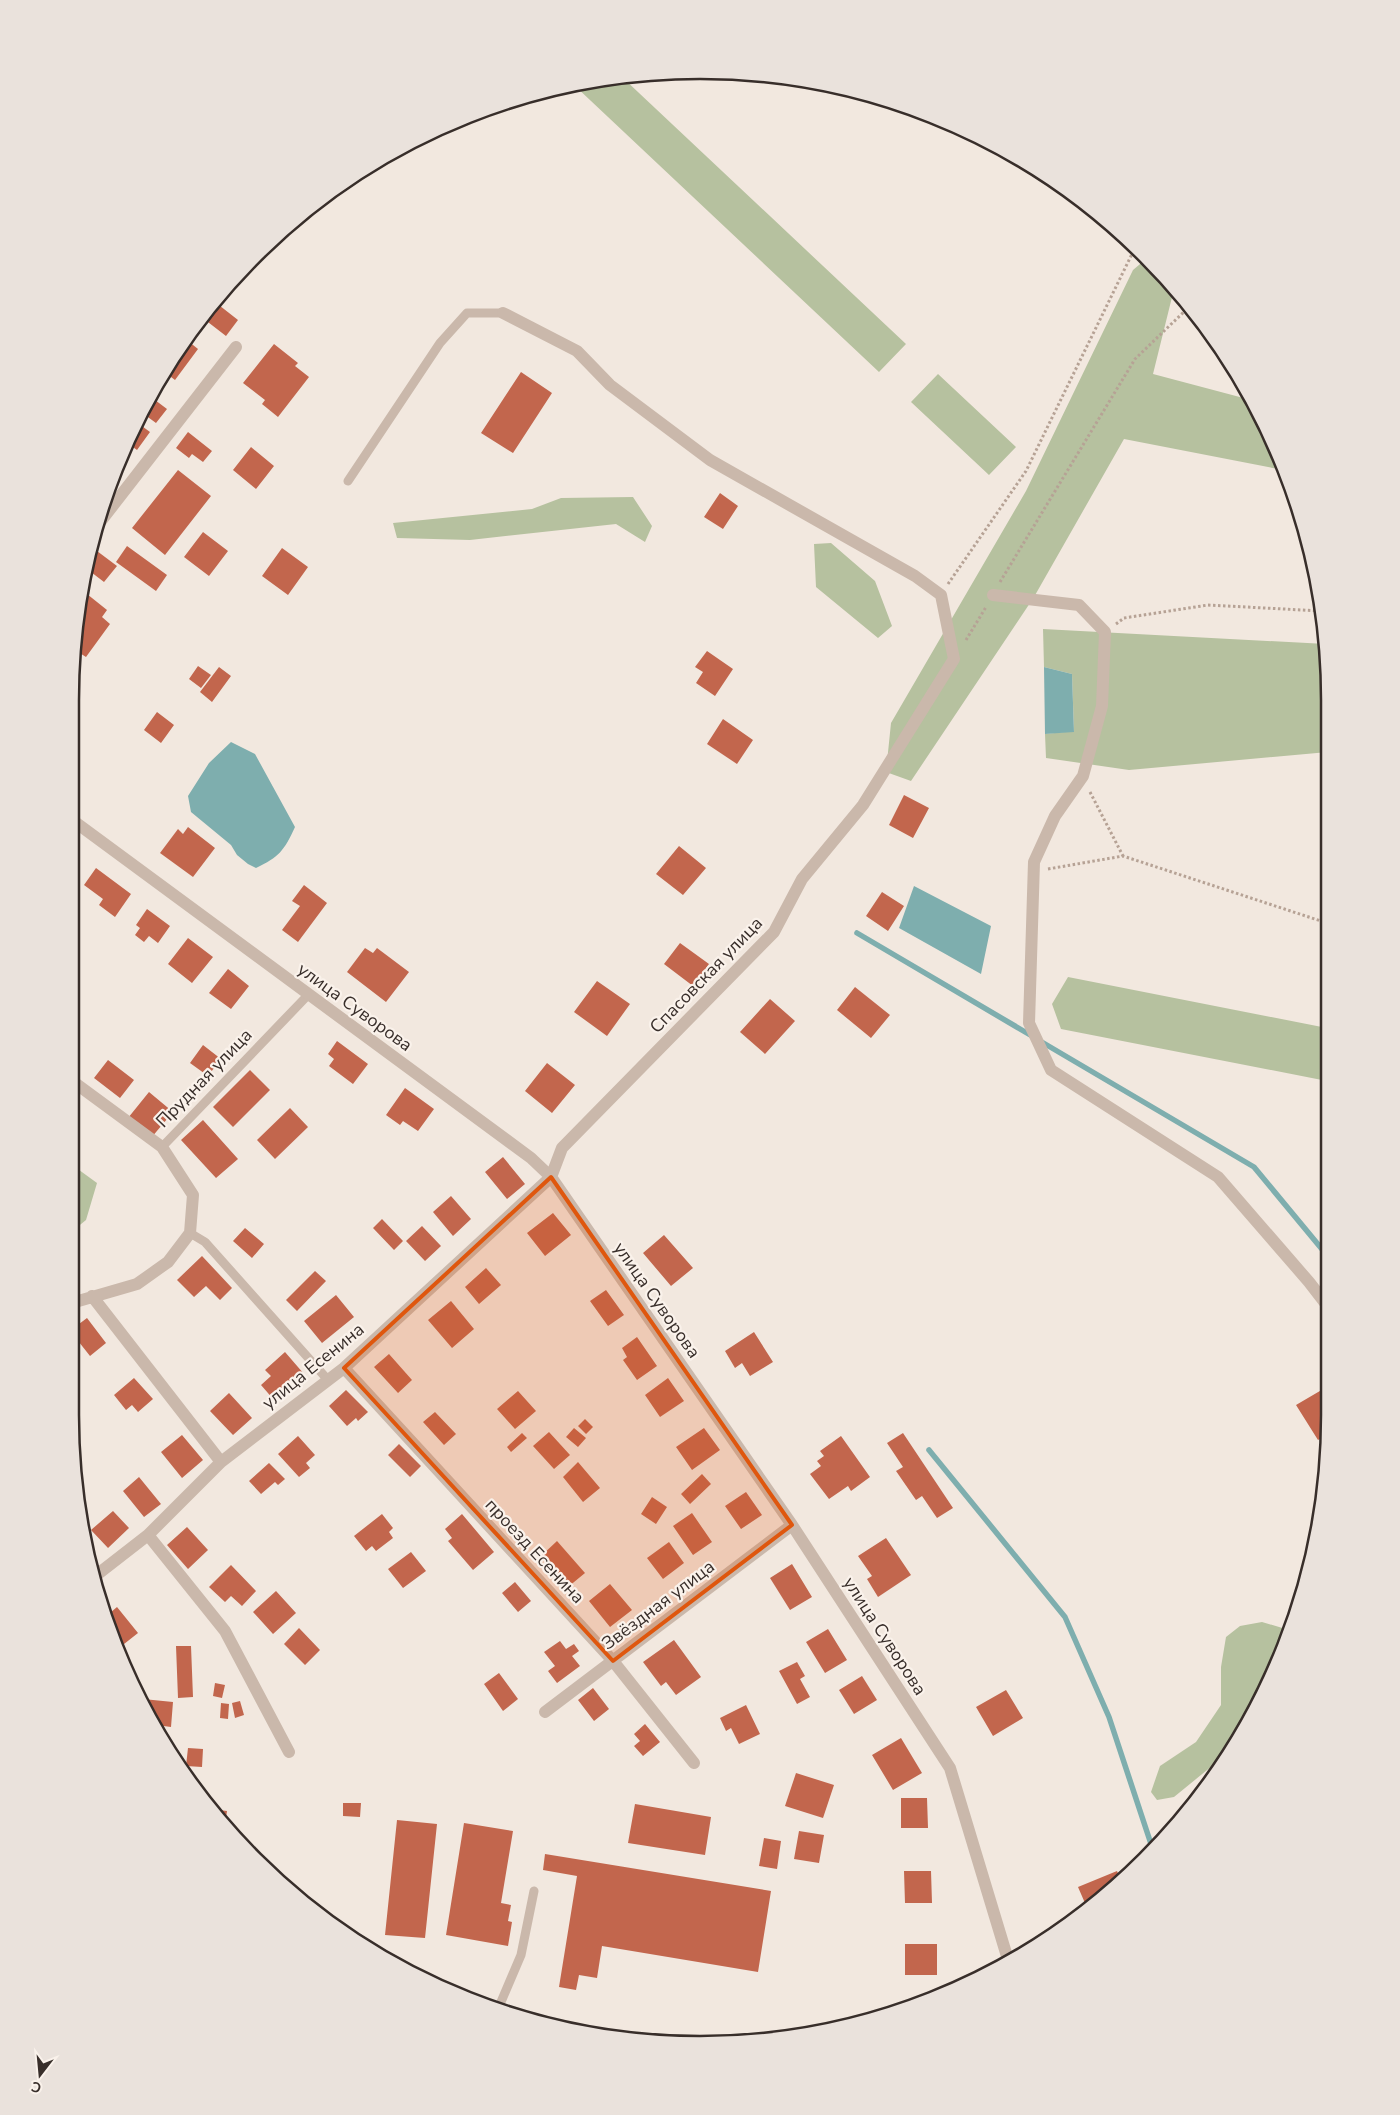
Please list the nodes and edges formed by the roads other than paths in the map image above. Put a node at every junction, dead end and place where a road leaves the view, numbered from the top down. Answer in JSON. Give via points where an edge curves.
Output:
{"nodes":[{"id":1,"x":503,"y":313,"type":"joint"},
{"id":2,"x":236,"y":347,"type":"dead end"},
{"id":3,"x":348,"y":481,"type":"dead end"},
{"id":4,"x":109,"y":511,"type":"edge"},
{"id":5,"x":992,"y":595,"type":"road end"},
{"id":6,"x":79,"y":825,"type":"edge"},
{"id":7,"x":308,"y":995,"type":"junction"},
{"id":8,"x":79,"y":1085,"type":"edge"},
{"id":9,"x":162,"y":1148,"type":"junction"},
{"id":10,"x":551,"y":1177,"type":"junction"},
{"id":11,"x":190,"y":1234,"type":"junction"},
{"id":12,"x":92,"y":1296,"type":"junction"},
{"id":13,"x":1321,"y":1298,"type":"edge"},
{"id":14,"x":79,"y":1301,"type":"edge"},
{"id":15,"x":344,"y":1368,"type":"junction"},
{"id":16,"x":328,"y":1380,"type":"junction"},
{"id":17,"x":221,"y":1462,"type":"junction"},
{"id":18,"x":792,"y":1525,"type":"junction"},
{"id":19,"x":148,"y":1535,"type":"junction"},
{"id":20,"x":99,"y":1573,"type":"edge"},
{"id":21,"x":613,"y":1661,"type":"junction"},
{"id":22,"x":545,"y":1712,"type":"dead end"},
{"id":23,"x":289,"y":1752,"type":"dead end"},
{"id":24,"x":694,"y":1763,"type":"dead end"},
{"id":25,"x":534,"y":1891,"type":"dead end"},
{"id":26,"x":1007,"y":1955,"type":"edge"},
{"id":27,"x":500,"y":2003,"type":"edge"}],
"edges":[{"from":1,"to":3,"type":"lane","via":[[467,313],[440,342]]},
{"from":1,"to":10,"type":"street","name":"Спасовская улица","via":[[577,351],[610,385],[710,460],[915,576],[941,595],[954,659],[863,805],[802,879],[774,932],[562,1148]]},
{"from":2,"to":4,"type":"street"},
{"from":5,"to":13,"type":"street","via":[[1079,604],[1105,632],[1102,706],[1083,776],[1055,816],[1034,862],[1029,1023],[1051,1070],[1218,1177]]},
{"from":6,"to":7,"type":"street","name":"улица Суворова"},
{"from":7,"to":9,"type":"lane","name":"Прудная улица"},
{"from":7,"to":10,"type":"street","name":"улица Суворова","via":[[531,1158]]},
{"from":8,"to":9,"type":"street"},
{"from":9,"to":11,"type":"street","name":"Прудная улица","via":[[193,1195]]},
{"from":10,"to":15,"type":"street","name":"улица Есенина"},
{"from":10,"to":18,"type":"street","name":"улица Суворова"},
{"from":11,"to":12,"type":"street","via":[[168,1262],[137,1284]]},
{"from":11,"to":16,"type":"lane","via":[[205,1242]]},
{"from":12,"to":14,"type":"street"},
{"from":12,"to":17,"type":"street"},
{"from":15,"to":16,"type":"street","name":"улица Есенина"},
{"from":15,"to":21,"type":"street","name":"проезд Есенина"},
{"from":16,"to":17,"type":"street","name":"улица Есенина"},
{"from":17,"to":19,"type":"street","name":"улица Есенина"},
{"from":18,"to":21,"type":"street","name":"Звёздная улица"},
{"from":18,"to":26,"type":"street","name":"улица Суворова","via":[[950,1768]]},
{"from":19,"to":20,"type":"street","name":"улица Есенина"},
{"from":19,"to":23,"type":"street","via":[[225,1631]]},
{"from":21,"to":22,"type":"street","name":"Звёздная улица"},
{"from":21,"to":24,"type":"street","name":"проезд Есенина"},
{"from":25,"to":27,"type":"lane","via":[[521,1955]]}]}
